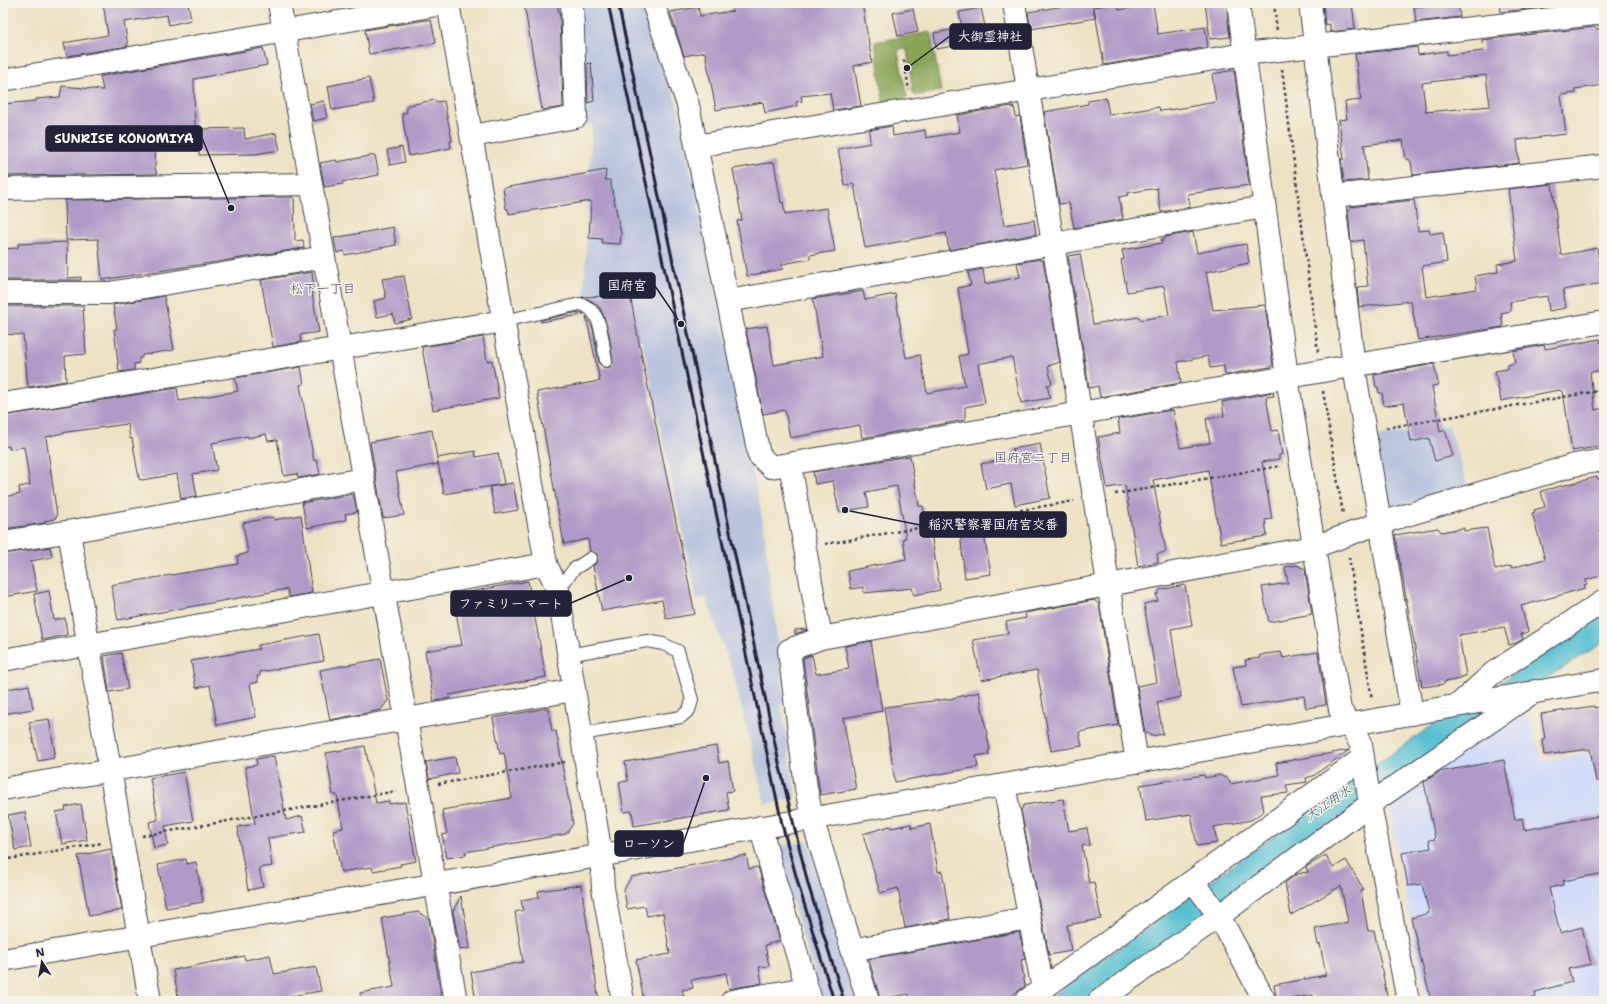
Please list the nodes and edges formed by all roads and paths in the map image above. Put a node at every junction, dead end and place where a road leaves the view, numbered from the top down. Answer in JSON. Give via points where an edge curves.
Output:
{"nodes":[{"id":1,"x":279,"y":3,"type":"edge"},
{"id":2,"x":448,"y":3,"type":"edge"},
{"id":3,"x":572,"y":3,"type":"edge"},
{"id":4,"x":653,"y":3,"type":"edge"},
{"id":5,"x":1014,"y":3,"type":"edge"},
{"id":6,"x":1238,"y":3,"type":"edge"},
{"id":7,"x":1274,"y":3,"type":"edge"},
{"id":8,"x":1310,"y":3,"type":"edge"},
{"id":9,"x":1604,"y":13,"type":"edge"},
{"id":10,"x":284,"y":32,"type":"junction"},
{"id":11,"x":1315,"y":46,"type":"junction"},
{"id":12,"x":1280,"y":50,"type":"junction"},
{"id":13,"x":1244,"y":54,"type":"junction"},
{"id":14,"x":904,"y":60,"type":"dead end"},
{"id":15,"x":3,"y":80,"type":"edge"},
{"id":16,"x":1028,"y":91,"type":"junction"},
{"id":17,"x":913,"y":110,"type":"junction"},
{"id":18,"x":472,"y":136,"type":"junction"},
{"id":19,"x":696,"y":146,"type":"junction"},
{"id":20,"x":1604,"y":166,"type":"edge"},
{"id":21,"x":311,"y":184,"type":"junction"},
{"id":22,"x":3,"y":189,"type":"edge"},
{"id":23,"x":1334,"y":196,"type":"junction"},
{"id":24,"x":1264,"y":207,"type":"junction"},
{"id":25,"x":1053,"y":244,"type":"junction"},
{"id":26,"x":324,"y":257,"type":"junction"},
{"id":27,"x":3,"y":293,"type":"edge"},
{"id":28,"x":728,"y":301,"type":"junction"},
{"id":29,"x":504,"y":321,"type":"junction"},
{"id":30,"x":1604,"y":322,"type":"edge"},
{"id":31,"x":340,"y":348,"type":"junction"},
{"id":32,"x":606,"y":361,"type":"dead end"},
{"id":33,"x":1354,"y":367,"type":"junction"},
{"id":34,"x":1320,"y":372,"type":"junction"},
{"id":35,"x":1287,"y":377,"type":"junction"},
{"id":36,"x":1604,"y":390,"type":"edge"},
{"id":37,"x":3,"y":404,"type":"edge"},
{"id":38,"x":1080,"y":413,"type":"junction"},
{"id":39,"x":1365,"y":432,"type":"junction"},
{"id":40,"x":1604,"y":460,"type":"edge"},
{"id":41,"x":1300,"y":463,"type":"junction"},
{"id":42,"x":790,"y":464,"type":"junction"},
{"id":43,"x":363,"y":479,"type":"junction"},
{"id":44,"x":1094,"y":498,"type":"junction"},
{"id":45,"x":1380,"y":523,"type":"junction"},
{"id":46,"x":69,"y":532,"type":"junction"},
{"id":47,"x":1346,"y":536,"type":"junction"},
{"id":48,"x":3,"y":542,"type":"edge"},
{"id":49,"x":805,"y":547,"type":"junction"},
{"id":50,"x":1314,"y":547,"type":"junction"},
{"id":51,"x":591,"y":558,"type":"dead end"},
{"id":52,"x":546,"y":564,"type":"junction"},
{"id":53,"x":1109,"y":585,"type":"junction"},
{"id":54,"x":558,"y":590,"type":"junction"},
{"id":55,"x":383,"y":593,"type":"junction"},
{"id":56,"x":1604,"y":601,"type":"edge"},
{"id":57,"x":821,"y":638,"type":"junction"},
{"id":58,"x":88,"y":645,"type":"junction"},
{"id":59,"x":568,"y":655,"type":"junction"},
{"id":60,"x":3,"y":660,"type":"edge"},
{"id":61,"x":1604,"y":680,"type":"edge"},
{"id":62,"x":574,"y":690,"type":"junction"},
{"id":63,"x":1530,"y":692,"type":"junction"},
{"id":64,"x":1373,"y":704,"type":"dead end"},
{"id":65,"x":1458,"y":705,"type":"junction"},
{"id":66,"x":1412,"y":714,"type":"junction"},
{"id":67,"x":405,"y":719,"type":"junction"},
{"id":68,"x":1351,"y":725,"type":"junction"},
{"id":69,"x":581,"y":734,"type":"junction"},
{"id":70,"x":585,"y":758,"type":"junction"},
{"id":71,"x":1137,"y":762,"type":"junction"},
{"id":72,"x":1364,"y":764,"type":"junction"},
{"id":73,"x":110,"y":770,"type":"junction"},
{"id":74,"x":1004,"y":785,"type":"junction"},
{"id":75,"x":417,"y":787,"type":"junction"},
{"id":76,"x":3,"y":789,"type":"edge"},
{"id":77,"x":1370,"y":803,"type":"junction"},
{"id":78,"x":812,"y":818,"type":"junction"},
{"id":79,"x":761,"y":827,"type":"junction"},
{"id":80,"x":122,"y":839,"type":"junction"},
{"id":81,"x":601,"y":855,"type":"junction"},
{"id":82,"x":3,"y":860,"type":"edge"},
{"id":83,"x":434,"y":884,"type":"junction"},
{"id":84,"x":1196,"y":885,"type":"junction"},
{"id":85,"x":1218,"y":914,"type":"junction"},
{"id":86,"x":1028,"y":918,"type":"junction"},
{"id":87,"x":138,"y":936,"type":"junction"},
{"id":88,"x":851,"y":950,"type":"junction"},
{"id":89,"x":3,"y":960,"type":"edge"},
{"id":90,"x":809,"y":994,"type":"edge"},
{"id":91,"x":1034,"y":995,"type":"edge"},
{"id":92,"x":150,"y":1001,"type":"edge"},
{"id":93,"x":456,"y":1001,"type":"edge"},
{"id":94,"x":623,"y":1001,"type":"edge"},
{"id":95,"x":732,"y":1001,"type":"edge"},
{"id":96,"x":868,"y":1001,"type":"edge"},
{"id":97,"x":1099,"y":1001,"type":"edge"},
{"id":98,"x":1264,"y":1001,"type":"edge"},
{"id":99,"x":1408,"y":1001,"type":"edge"}],
"edges":[{"from":1,"to":10,"type":"street"},
{"from":2,"to":10,"type":"street"},
{"from":2,"to":18,"type":"street"},
{"from":3,"to":18,"type":"street","via":[[576,116]]},
{"from":4,"to":19,"type":"street","via":[[688,104]]},
{"from":5,"to":16,"type":"street"},
{"from":6,"to":13,"type":"street"},
{"from":7,"to":12,"type":"path"},
{"from":8,"to":11,"type":"street"},
{"from":9,"to":11,"type":"street"},
{"from":10,"to":15,"type":"street"},
{"from":10,"to":21,"type":"street"},
{"from":11,"to":12,"type":"street"},
{"from":11,"to":23,"type":"street"},
{"from":12,"to":13,"type":"street"},
{"from":12,"to":34,"type":"path"},
{"from":13,"to":16,"type":"street"},
{"from":13,"to":24,"type":"street"},
{"from":14,"to":17,"type":"path"},
{"from":16,"to":17,"type":"street"},
{"from":16,"to":25,"type":"street"},
{"from":17,"to":19,"type":"street"},
{"from":18,"to":29,"type":"street"},
{"from":19,"to":28,"type":"street"},
{"from":20,"to":23,"type":"street"},
{"from":21,"to":22,"type":"street"},
{"from":21,"to":26,"type":"street"},
{"from":23,"to":33,"type":"street"},
{"from":24,"to":25,"type":"street"},
{"from":24,"to":35,"type":"street"},
{"from":25,"to":28,"type":"street"},
{"from":25,"to":38,"type":"street"},
{"from":26,"to":27,"type":"street","via":[[109,293]]},
{"from":26,"to":31,"type":"street"},
{"from":28,"to":42,"type":"street","via":[[759,455],[771,467]]},
{"from":29,"to":31,"type":"street"},
{"from":29,"to":32,"type":"lane","via":[[580,304],[588,306],[597,316]]},
{"from":29,"to":52,"type":"street"},
{"from":30,"to":33,"type":"street"},
{"from":31,"to":37,"type":"street"},
{"from":31,"to":43,"type":"street"},
{"from":33,"to":34,"type":"street"},
{"from":33,"to":39,"type":"street"},
{"from":34,"to":35,"type":"street"},
{"from":34,"to":47,"type":"path"},
{"from":35,"to":38,"type":"street"},
{"from":35,"to":41,"type":"street"},
{"from":36,"to":39,"type":"path"},
{"from":38,"to":42,"type":"street"},
{"from":38,"to":44,"type":"street"},
{"from":39,"to":45,"type":"street"},
{"from":40,"to":45,"type":"street","via":[[1574,465]]},
{"from":41,"to":44,"type":"path"},
{"from":41,"to":50,"type":"street"},
{"from":42,"to":49,"type":"street"},
{"from":43,"to":46,"type":"street"},
{"from":43,"to":55,"type":"street"},
{"from":44,"to":49,"type":"path"},
{"from":44,"to":53,"type":"street"},
{"from":45,"to":47,"type":"street"},
{"from":45,"to":66,"type":"street"},
{"from":46,"to":48,"type":"street"},
{"from":46,"to":58,"type":"street"},
{"from":47,"to":50,"type":"street"},
{"from":47,"to":64,"type":"path"},
{"from":49,"to":57,"type":"street"},
{"from":50,"to":53,"type":"street"},
{"from":50,"to":68,"type":"street","via":[[1340,710]]},
{"from":51,"to":54,"type":"lane","via":[[574,569]]},
{"from":52,"to":54,"type":"street"},
{"from":52,"to":55,"type":"street"},
{"from":53,"to":57,"type":"street"},
{"from":53,"to":71,"type":"street"},
{"from":54,"to":59,"type":"street"},
{"from":55,"to":58,"type":"street"},
{"from":55,"to":67,"type":"street"},
{"from":56,"to":65,"type":"street","via":[[1493,673]]},
{"from":57,"to":78,"type":"street","via":[[789,650]]},
{"from":58,"to":60,"type":"street"},
{"from":58,"to":73,"type":"street"},
{"from":59,"to":62,"type":"street"},
{"from":59,"to":69,"type":"lane","via":[[647,642],[663,644],[678,651],[692,700],[689,710],[680,716]]},
{"from":61,"to":63,"type":"street"},
{"from":62,"to":67,"type":"street"},
{"from":62,"to":69,"type":"street"},
{"from":63,"to":65,"type":"street"},
{"from":63,"to":77,"type":"street"},
{"from":65,"to":66,"type":"street"},
{"from":66,"to":68,"type":"street"},
{"from":67,"to":73,"type":"street"},
{"from":67,"to":75,"type":"street"},
{"from":68,"to":71,"type":"street"},
{"from":68,"to":72,"type":"street","via":[[1361,745]]},
{"from":69,"to":70,"type":"street"},
{"from":70,"to":75,"type":"path"},
{"from":70,"to":81,"type":"street"},
{"from":71,"to":74,"type":"street"},
{"from":72,"to":77,"type":"street"},
{"from":72,"to":84,"type":"street"},
{"from":73,"to":76,"type":"street"},
{"from":73,"to":80,"type":"street"},
{"from":74,"to":78,"type":"street"},
{"from":74,"to":86,"type":"street"},
{"from":75,"to":80,"type":"path"},
{"from":75,"to":83,"type":"street"},
{"from":77,"to":85,"type":"street"},
{"from":77,"to":99,"type":"street"},
{"from":78,"to":79,"type":"street"},
{"from":78,"to":88,"type":"street"},
{"from":79,"to":81,"type":"street"},
{"from":79,"to":90,"type":"street"},
{"from":80,"to":82,"type":"path"},
{"from":80,"to":87,"type":"street"},
{"from":81,"to":83,"type":"street"},
{"from":81,"to":94,"type":"street","via":[[603,888]]},
{"from":83,"to":87,"type":"street"},
{"from":83,"to":93,"type":"street"},
{"from":84,"to":85,"type":"street"},
{"from":84,"to":91,"type":"street"},
{"from":85,"to":97,"type":"street"},
{"from":85,"to":98,"type":"street"},
{"from":86,"to":88,"type":"street"},
{"from":86,"to":91,"type":"street"},
{"from":87,"to":89,"type":"street"},
{"from":87,"to":92,"type":"street"},
{"from":88,"to":96,"type":"street"},
{"from":90,"to":95,"type":"street"}]}
